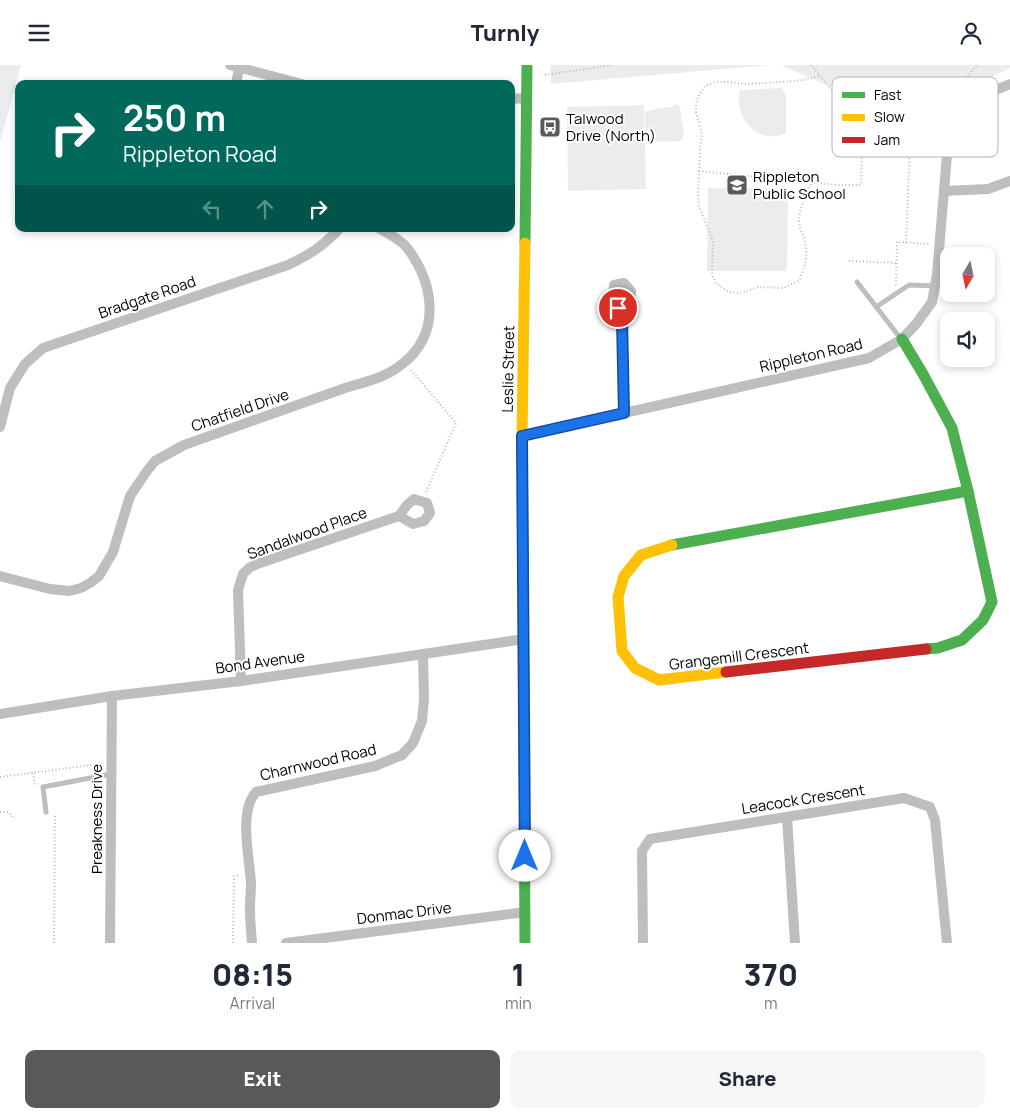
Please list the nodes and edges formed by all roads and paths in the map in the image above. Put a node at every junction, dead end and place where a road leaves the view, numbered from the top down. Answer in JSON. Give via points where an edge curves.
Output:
{"nodes":[{"id":1,"x":527,"y":65,"type":"edge"},
{"id":2,"x":613,"y":65,"type":"edge"},
{"id":3,"x":811,"y":65,"type":"edge"},
{"id":4,"x":977,"y":65,"type":"edge"},
{"id":5,"x":235,"y":66,"type":"edge"},
{"id":6,"x":545,"y":75,"type":"dead end"},
{"id":7,"x":819,"y":76,"type":"junction"},
{"id":8,"x":968,"y":76,"type":"edge"},
{"id":9,"x":236,"y":80,"type":"edge"},
{"id":10,"x":287,"y":80,"type":"edge"},
{"id":11,"x":1010,"y":84,"type":"edge"},
{"id":12,"x":998,"y":90,"type":"edge"},
{"id":13,"x":832,"y":91,"type":"edge"},
{"id":14,"x":526,"y":98,"type":"junction"},
{"id":15,"x":515,"y":99,"type":"edge"},
{"id":16,"x":862,"y":157,"type":"edge"},
{"id":17,"x":909,"y":157,"type":"edge"},
{"id":18,"x":947,"y":157,"type":"edge"},
{"id":19,"x":699,"y":171,"type":"junction"},
{"id":20,"x":812,"y":181,"type":"junction"},
{"id":21,"x":1010,"y":181,"type":"edge"},
{"id":22,"x":944,"y":191,"type":"junction"},
{"id":23,"x":335,"y":232,"type":"edge"},
{"id":24,"x":385,"y":232,"type":"edge"},
{"id":25,"x":906,"y":243,"type":"junction"},
{"id":26,"x":940,"y":244,"type":"junction"},
{"id":27,"x":849,"y":261,"type":"dead end"},
{"id":28,"x":896,"y":263,"type":"junction"},
{"id":29,"x":857,"y":283,"type":"dead end"},
{"id":30,"x":935,"y":286,"type":"junction"},
{"id":31,"x":895,"y":295,"type":"junction"},
{"id":32,"x":876,"y":307,"type":"junction"},
{"id":33,"x":622,"y":319,"type":"dead end"},
{"id":34,"x":902,"y":339,"type":"junction"},
{"id":35,"x":404,"y":362,"type":"junction"},
{"id":36,"x":624,"y":413,"type":"junction"},
{"id":37,"x":0,"y":427,"type":"edge"},
{"id":38,"x":522,"y":436,"type":"junction"},
{"id":39,"x":968,"y":491,"type":"junction"},
{"id":40,"x":422,"y":501,"type":"junction"},
{"id":41,"x":399,"y":516,"type":"junction"},
{"id":42,"x":0,"y":576,"type":"edge"},
{"id":43,"x":524,"y":639,"type":"junction"},
{"id":44,"x":423,"y":654,"type":"junction"},
{"id":45,"x":241,"y":681,"type":"junction"},
{"id":46,"x":112,"y":696,"type":"junction"},
{"id":47,"x":0,"y":714,"type":"edge"},
{"id":48,"x":99,"y":764,"type":"dead end"},
{"id":49,"x":33,"y":773,"type":"junction"},
{"id":50,"x":111,"y":774,"type":"junction"},
{"id":51,"x":0,"y":777,"type":"edge"},
{"id":52,"x":35,"y":789,"type":"dead end"},
{"id":53,"x":0,"y":812,"type":"edge"},
{"id":54,"x":46,"y":812,"type":"dead end"},
{"id":55,"x":55,"y":812,"type":"dead end"},
{"id":56,"x":786,"y":817,"type":"junction"},
{"id":57,"x":15,"y":819,"type":"dead end"},
{"id":58,"x":250,"y":874,"type":"junction"},
{"id":59,"x":525,"y":912,"type":"junction"},
{"id":60,"x":54,"y":943,"type":"edge"},
{"id":61,"x":110,"y":943,"type":"edge"},
{"id":62,"x":234,"y":943,"type":"edge"},
{"id":63,"x":252,"y":943,"type":"edge"},
{"id":64,"x":286,"y":943,"type":"edge"},
{"id":65,"x":525,"y":943,"type":"edge"},
{"id":66,"x":643,"y":943,"type":"edge"},
{"id":67,"x":795,"y":943,"type":"edge"},
{"id":68,"x":946,"y":943,"type":"edge"}],
"edges":[{"from":1,"to":14,"type":"street","name":"Leslie Street"},
{"from":2,"to":6,"type":"path"},
{"from":3,"to":7,"type":"path"},
{"from":4,"to":8,"type":"path"},
{"from":5,"to":9,"type":"street"},
{"from":5,"to":10,"type":"street"},
{"from":7,"to":13,"type":"path"},
{"from":7,"to":19,"type":"path","via":[[782,82],[715,82],[705,86],[696,104],[702,135]]},
{"from":11,"to":12,"type":"street","name":"Rippleton Road"},
{"from":14,"to":15,"type":"street"},
{"from":14,"to":38,"type":"street","name":"Leslie Street"},
{"from":16,"to":20,"type":"path","via":[[861,185]]},
{"from":17,"to":25,"type":"path"},
{"from":18,"to":22,"type":"street","name":"Rippleton Road"},
{"from":19,"to":20,"type":"path"},
{"from":19,"to":20,"type":"path","via":[[699,206],[713,241],[712,275],[721,287],[735,293],[758,287],[783,288],[799,281],[805,265],[806,248],[799,220]]},
{"from":21,"to":22,"type":"street","via":[[988,189]]},
{"from":22,"to":26,"type":"street","name":"Rippleton Road"},
{"from":23,"to":37,"type":"street","name":"Bradgate Road","via":[[322,245],[288,265],[43,348],[25,364],[10,389]]},
{"from":24,"to":35,"type":"street","name":"Chatfield Drive","via":[[407,249],[430,297],[428,326],[417,348]]},
{"from":25,"to":26,"type":"path"},
{"from":25,"to":28,"type":"path","via":[[898,242]]},
{"from":26,"to":30,"type":"street","name":"Rippleton Road"},
{"from":27,"to":28,"type":"path"},
{"from":28,"to":31,"type":"path"},
{"from":29,"to":32,"type":"lane"},
{"from":30,"to":31,"type":"lane","via":[[909,285]]},
{"from":30,"to":34,"type":"street","name":"Rippleton Road","via":[[932,302]]},
{"from":31,"to":32,"type":"lane"},
{"from":32,"to":34,"type":"lane"},
{"from":33,"to":36,"type":"street"},
{"from":34,"to":36,"type":"street","name":"Rippleton Road","via":[[869,358]]},
{"from":34,"to":39,"type":"street","name":"Grangemill Crescent","via":[[952,428]]},
{"from":35,"to":40,"type":"path","via":[[456,423]]},
{"from":35,"to":42,"type":"street","name":"Chatfield Drive","via":[[374,380],[184,445],[155,461],[130,496],[113,553],[99,576],[81,588],[68,591],[50,589]]},
{"from":36,"to":38,"type":"street","name":"Rippleton Road"},
{"from":38,"to":43,"type":"street","name":"Leslie Street"},
{"from":39,"to":39,"type":"street","name":"Grangemill Crescent","via":[[992,602],[983,620],[962,640],[938,648],[660,680],[635,668],[622,651],[618,597],[624,576],[642,555],[667,546]]},
{"from":40,"to":41,"type":"street","name":"Sandalwood Place","via":[[414,499]]},
{"from":40,"to":41,"type":"street","via":[[427,503],[430,513],[424,521],[414,524]]},
{"from":41,"to":45,"type":"street","name":"Sandalwood Place","via":[[257,564],[243,574],[238,590]]},
{"from":43,"to":44,"type":"street","name":"Bond Avenue"},
{"from":43,"to":59,"type":"street","name":"Leslie Street"},
{"from":44,"to":45,"type":"street","name":"Bond Avenue"},
{"from":44,"to":58,"type":"street","name":"Charnwood Road","via":[[422,721],[413,743],[402,755],[375,766],[256,792],[246,819]]},
{"from":45,"to":46,"type":"street","name":"Bond Avenue"},
{"from":46,"to":47,"type":"street","name":"Bond Avenue"},
{"from":46,"to":50,"type":"street","name":"Preakness Drive"},
{"from":48,"to":49,"type":"path"},
{"from":49,"to":51,"type":"path"},
{"from":49,"to":52,"type":"path"},
{"from":50,"to":54,"type":"lane","via":[[43,787]]},
{"from":50,"to":61,"type":"street","name":"Preakness Drive"},
{"from":53,"to":57,"type":"path","via":[[8,812]]},
{"from":55,"to":60,"type":"path"},
{"from":56,"to":66,"type":"street","name":"Leacock Crescent","via":[[650,839],[642,851]]},
{"from":56,"to":67,"type":"street"},
{"from":56,"to":68,"type":"street","name":"Leacock Crescent","via":[[904,798],[930,807],[935,820]]},
{"from":58,"to":62,"type":"path","via":[[234,876]]},
{"from":58,"to":63,"type":"street","name":"Charnwood Road"},
{"from":59,"to":64,"type":"street","name":"Donmac Drive"},
{"from":59,"to":65,"type":"street","name":"Leslie Street"}]}
